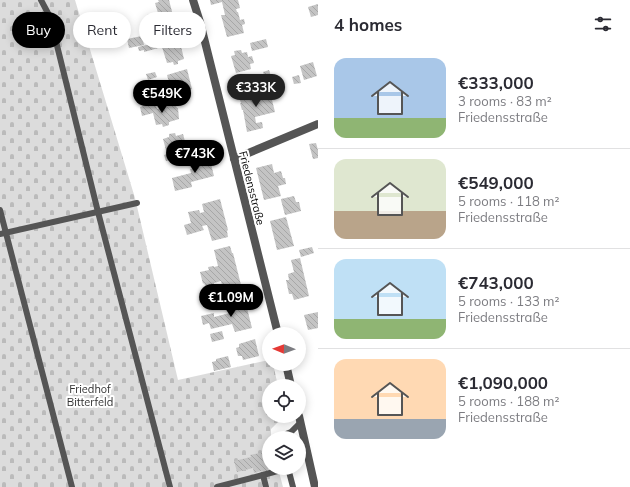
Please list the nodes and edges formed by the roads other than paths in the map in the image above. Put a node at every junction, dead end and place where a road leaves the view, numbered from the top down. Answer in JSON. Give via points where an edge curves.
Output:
{"nodes":[{"id":1,"x":41,"y":0,"type":"edge"},
{"id":2,"x":193,"y":0,"type":"edge"},
{"id":3,"x":318,"y":124,"type":"edge"},
{"id":4,"x":234,"y":159,"type":"junction"},
{"id":5,"x":137,"y":203,"type":"dead end"},
{"id":6,"x":0,"y":210,"type":"edge"},
{"id":7,"x":98,"y":212,"type":"junction"},
{"id":8,"x":3,"y":233,"type":"edge"},
{"id":9,"x":276,"y":327,"type":"edge"},
{"id":10,"x":300,"y":423,"type":"edge"},
{"id":11,"x":263,"y":475,"type":"joint"},
{"id":12,"x":290,"y":475,"type":"edge"},
{"id":13,"x":72,"y":487,"type":"edge"},
{"id":14,"x":170,"y":487,"type":"edge"},
{"id":15,"x":217,"y":487,"type":"edge"},
{"id":16,"x":266,"y":487,"type":"edge"},
{"id":17,"x":293,"y":487,"type":"edge"},
{"id":18,"x":315,"y":487,"type":"edge"}],
"edges":[{"from":1,"to":7,"type":"lane","via":[[50,17]]},
{"from":2,"to":4,"type":"street","name":"Friedensstraße"},
{"from":3,"to":4,"type":"street"},
{"from":4,"to":9,"type":"street","name":"Friedensstraße"},
{"from":5,"to":7,"type":"lane"},
{"from":6,"to":8,"type":"lane"},
{"from":7,"to":8,"type":"lane"},
{"from":7,"to":14,"type":"lane"},
{"from":8,"to":13,"type":"lane"},
{"from":10,"to":18,"type":"street"},
{"from":11,"to":15,"type":"lane"},
{"from":11,"to":16,"type":"lane"},
{"from":12,"to":17,"type":"lane"}]}
